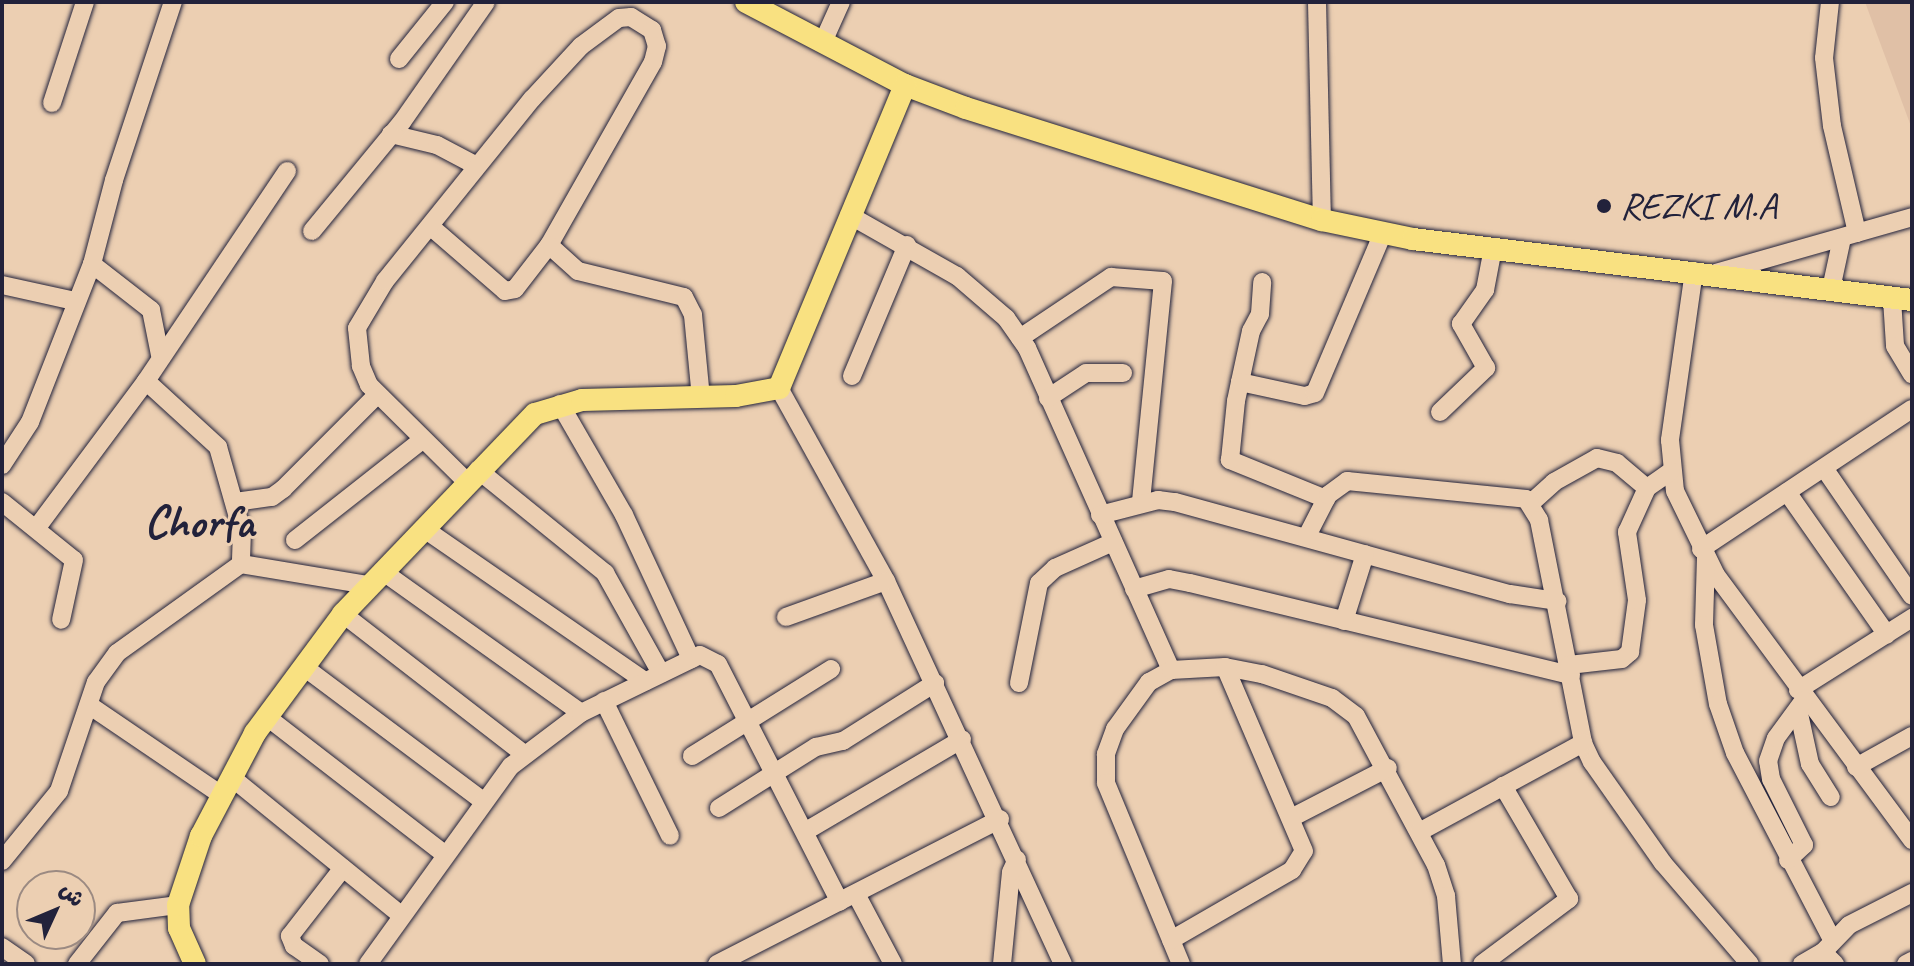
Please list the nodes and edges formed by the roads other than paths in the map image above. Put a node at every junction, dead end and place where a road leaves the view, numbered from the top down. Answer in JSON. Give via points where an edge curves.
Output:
{"nodes":[{"id":1,"x":85,"y":2,"type":"edge"},
{"id":2,"x":173,"y":2,"type":"edge"},
{"id":3,"x":445,"y":2,"type":"edge"},
{"id":4,"x":486,"y":2,"type":"edge"},
{"id":5,"x":746,"y":2,"type":"edge"},
{"id":6,"x":841,"y":2,"type":"edge"},
{"id":7,"x":1317,"y":2,"type":"edge"},
{"id":8,"x":1830,"y":2,"type":"edge"},
{"id":9,"x":823,"y":42,"type":"junction"},
{"id":10,"x":399,"y":59,"type":"dead end"},
{"id":11,"x":905,"y":85,"type":"junction"},
{"id":12,"x":52,"y":103,"type":"dead end"},
{"id":13,"x":391,"y":134,"type":"junction"},
{"id":14,"x":477,"y":166,"type":"junction"},
{"id":15,"x":287,"y":171,"type":"dead end"},
{"id":16,"x":849,"y":215,"type":"junction"},
{"id":17,"x":1911,"y":218,"type":"edge"},
{"id":18,"x":1322,"y":220,"type":"junction"},
{"id":19,"x":430,"y":226,"type":"junction"},
{"id":20,"x":312,"y":231,"type":"dead end"},
{"id":21,"x":1382,"y":235,"type":"junction"},
{"id":22,"x":1849,"y":236,"type":"junction"},
{"id":23,"x":549,"y":245,"type":"junction"},
{"id":24,"x":907,"y":245,"type":"junction"},
{"id":25,"x":1493,"y":248,"type":"junction"},
{"id":26,"x":92,"y":264,"type":"junction"},
{"id":27,"x":1705,"y":272,"type":"junction"},
{"id":28,"x":1262,"y":282,"type":"dead end"},
{"id":29,"x":2,"y":285,"type":"edge"},
{"id":30,"x":1831,"y":289,"type":"junction"},
{"id":31,"x":1902,"y":299,"type":"edge"},
{"id":32,"x":75,"y":301,"type":"junction"},
{"id":33,"x":1020,"y":338,"type":"junction"},
{"id":34,"x":160,"y":355,"type":"junction"},
{"id":35,"x":1123,"y":373,"type":"dead end"},
{"id":36,"x":1912,"y":374,"type":"edge"},
{"id":37,"x":852,"y":376,"type":"dead end"},
{"id":38,"x":146,"y":381,"type":"junction"},
{"id":39,"x":1240,"y":382,"type":"junction"},
{"id":40,"x":779,"y":388,"type":"junction"},
{"id":41,"x":377,"y":395,"type":"junction"},
{"id":42,"x":701,"y":398,"type":"junction"},
{"id":43,"x":1048,"y":398,"type":"junction"},
{"id":44,"x":560,"y":404,"type":"junction"},
{"id":45,"x":1912,"y":409,"type":"edge"},
{"id":46,"x":1440,"y":412,"type":"dead end"},
{"id":47,"x":422,"y":440,"type":"junction"},
{"id":48,"x":2,"y":465,"type":"edge"},
{"id":49,"x":1824,"y":468,"type":"junction"},
{"id":50,"x":1671,"y":471,"type":"junction"},
{"id":51,"x":473,"y":476,"type":"junction"},
{"id":52,"x":1647,"y":488,"type":"junction"},
{"id":53,"x":1787,"y":492,"type":"junction"},
{"id":54,"x":1326,"y":499,"type":"junction"},
{"id":55,"x":2,"y":502,"type":"edge"},
{"id":56,"x":235,"y":502,"type":"junction"},
{"id":57,"x":1141,"y":503,"type":"junction"},
{"id":58,"x":1531,"y":503,"type":"junction"},
{"id":59,"x":1100,"y":515,"type":"junction"},
{"id":60,"x":38,"y":526,"type":"junction"},
{"id":61,"x":423,"y":528,"type":"junction"},
{"id":62,"x":1307,"y":536,"type":"junction"},
{"id":63,"x":295,"y":540,"type":"dead end"},
{"id":64,"x":1113,"y":542,"type":"junction"},
{"id":65,"x":1703,"y":553,"type":"junction"},
{"id":66,"x":1365,"y":554,"type":"junction"},
{"id":67,"x":241,"y":564,"type":"junction"},
{"id":68,"x":375,"y":578,"type":"junction"},
{"id":69,"x":886,"y":581,"type":"junction"},
{"id":70,"x":1134,"y":589,"type":"junction"},
{"id":71,"x":1912,"y":596,"type":"edge"},
{"id":72,"x":1557,"y":601,"type":"junction"},
{"id":73,"x":343,"y":614,"type":"junction"},
{"id":74,"x":786,"y":617,"type":"dead end"},
{"id":75,"x":1912,"y":618,"type":"edge"},
{"id":76,"x":61,"y":620,"type":"dead end"},
{"id":77,"x":1344,"y":621,"type":"junction"},
{"id":78,"x":1887,"y":635,"type":"junction"},
{"id":79,"x":691,"y":659,"type":"junction"},
{"id":80,"x":304,"y":667,"type":"junction"},
{"id":81,"x":1225,"y":667,"type":"junction"},
{"id":82,"x":831,"y":669,"type":"dead end"},
{"id":83,"x":1171,"y":670,"type":"junction"},
{"id":84,"x":1570,"y":670,"type":"junction"},
{"id":85,"x":653,"y":677,"type":"junction"},
{"id":86,"x":935,"y":683,"type":"junction"},
{"id":87,"x":1019,"y":683,"type":"dead end"},
{"id":88,"x":1800,"y":700,"type":"junction"},
{"id":89,"x":604,"y":701,"type":"junction"},
{"id":90,"x":89,"y":705,"type":"junction"},
{"id":91,"x":581,"y":713,"type":"junction"},
{"id":92,"x":267,"y":717,"type":"junction"},
{"id":93,"x":746,"y":718,"type":"junction"},
{"id":94,"x":1912,"y":736,"type":"edge"},
{"id":95,"x":962,"y":739,"type":"junction"},
{"id":96,"x":1583,"y":743,"type":"junction"},
{"id":97,"x":524,"y":754,"type":"junction"},
{"id":98,"x":692,"y":756,"type":"dead end"},
{"id":99,"x":1856,"y":767,"type":"junction"},
{"id":100,"x":1388,"y":768,"type":"junction"},
{"id":101,"x":774,"y":773,"type":"junction"},
{"id":102,"x":226,"y":785,"type":"junction"},
{"id":103,"x":1503,"y":786,"type":"junction"},
{"id":104,"x":1831,"y":797,"type":"dead end"},
{"id":105,"x":483,"y":801,"type":"junction"},
{"id":106,"x":719,"y":808,"type":"dead end"},
{"id":107,"x":1291,"y":818,"type":"junction"},
{"id":108,"x":1000,"y":819,"type":"junction"},
{"id":109,"x":806,"y":831,"type":"junction"},
{"id":110,"x":1419,"y":832,"type":"junction"},
{"id":111,"x":670,"y":836,"type":"dead end"},
{"id":112,"x":1912,"y":840,"type":"edge"},
{"id":113,"x":444,"y":854,"type":"junction"},
{"id":114,"x":1017,"y":859,"type":"junction"},
{"id":115,"x":1788,"y":860,"type":"junction"},
{"id":116,"x":2,"y":861,"type":"edge"},
{"id":117,"x":343,"y":868,"type":"junction"},
{"id":118,"x":1912,"y":893,"type":"edge"},
{"id":119,"x":848,"y":898,"type":"junction"},
{"id":120,"x":178,"y":905,"type":"junction"},
{"id":121,"x":401,"y":915,"type":"junction"},
{"id":122,"x":1171,"y":940,"type":"junction"},
{"id":123,"x":758,"y":944,"type":"junction"},
{"id":124,"x":2,"y":947,"type":"edge"},
{"id":125,"x":1830,"y":951,"type":"edge"},
{"id":126,"x":1912,"y":961,"type":"edge"},
{"id":127,"x":26,"y":964,"type":"edge"},
{"id":128,"x":77,"y":964,"type":"edge"},
{"id":129,"x":195,"y":964,"type":"edge"},
{"id":130,"x":320,"y":964,"type":"edge"},
{"id":131,"x":368,"y":964,"type":"edge"},
{"id":132,"x":717,"y":964,"type":"edge"},
{"id":133,"x":741,"y":964,"type":"edge"},
{"id":134,"x":893,"y":964,"type":"edge"},
{"id":135,"x":1002,"y":964,"type":"edge"},
{"id":136,"x":1063,"y":964,"type":"edge"},
{"id":137,"x":1181,"y":964,"type":"edge"},
{"id":138,"x":1452,"y":964,"type":"edge"},
{"id":139,"x":1482,"y":964,"type":"edge"},
{"id":140,"x":1750,"y":964,"type":"edge"},
{"id":141,"x":1802,"y":964,"type":"edge"},
{"id":142,"x":1906,"y":964,"type":"edge"}],
"edges":[{"from":1,"to":12,"type":"street"},
{"from":2,"to":26,"type":"street"},
{"from":3,"to":10,"type":"street"},
{"from":4,"to":13,"type":"street"},
{"from":5,"to":9,"type":"main road"},
{"from":6,"to":9,"type":"street"},
{"from":7,"to":18,"type":"street"},
{"from":8,"to":22,"type":"street","via":[[1825,72]]},
{"from":9,"to":11,"type":"main road"},
{"from":11,"to":16,"type":"main road"},
{"from":11,"to":18,"type":"main road"},
{"from":13,"to":14,"type":"street","via":[[437,145]]},
{"from":13,"to":20,"type":"street"},
{"from":14,"to":19,"type":"street"},
{"from":14,"to":23,"type":"street","via":[[581,46],[609,24],[631,17],[652,30],[657,46],[653,62]]},
{"from":15,"to":34,"type":"street"},
{"from":16,"to":24,"type":"street"},
{"from":16,"to":40,"type":"main road"},
{"from":17,"to":22,"type":"street"},
{"from":18,"to":21,"type":"main road"},
{"from":19,"to":23,"type":"street","via":[[505,291],[515,289]]},
{"from":19,"to":41,"type":"street","via":[[373,297],[357,328],[361,366]]},
{"from":21,"to":25,"type":"main road"},
{"from":21,"to":39,"type":"street","via":[[1315,393],[1305,396]]},
{"from":22,"to":27,"type":"street"},
{"from":22,"to":30,"type":"street"},
{"from":23,"to":42,"type":"street","via":[[578,271],[684,297],[693,315]]},
{"from":24,"to":33,"type":"street","via":[[988,298]]},
{"from":24,"to":37,"type":"street"},
{"from":25,"to":27,"type":"main road"},
{"from":25,"to":46,"type":"street","via":[[1485,290],[1461,324],[1486,368]]},
{"from":26,"to":32,"type":"street"},
{"from":26,"to":34,"type":"street","via":[[151,310]]},
{"from":27,"to":30,"type":"main road"},
{"from":27,"to":50,"type":"street","via":[[1671,429]]},
{"from":28,"to":39,"type":"street","via":[[1260,314]]},
{"from":29,"to":32,"type":"street"},
{"from":30,"to":31,"type":"main road"},
{"from":31,"to":36,"type":"street","via":[[1895,346]]},
{"from":32,"to":48,"type":"street","via":[[30,422]]},
{"from":33,"to":43,"type":"street"},
{"from":33,"to":57,"type":"street","via":[[1111,277],[1163,281]]},
{"from":34,"to":38,"type":"street"},
{"from":35,"to":43,"type":"street","via":[[1086,373]]},
{"from":38,"to":56,"type":"street","via":[[218,447]]},
{"from":38,"to":60,"type":"street"},
{"from":39,"to":54,"type":"street","via":[[1230,460]]},
{"from":40,"to":42,"type":"main road"},
{"from":40,"to":69,"type":"street"},
{"from":41,"to":47,"type":"street"},
{"from":41,"to":56,"type":"street","via":[[283,489],[272,497]]},
{"from":42,"to":44,"type":"main road"},
{"from":43,"to":59,"type":"street"},
{"from":44,"to":51,"type":"main road","via":[[516,428]]},
{"from":44,"to":79,"type":"street","via":[[624,515]]},
{"from":45,"to":49,"type":"street"},
{"from":47,"to":51,"type":"street"},
{"from":47,"to":63,"type":"street"},
{"from":49,"to":53,"type":"street"},
{"from":49,"to":71,"type":"street"},
{"from":50,"to":52,"type":"street"},
{"from":50,"to":65,"type":"street"},
{"from":51,"to":61,"type":"main road"},
{"from":51,"to":85,"type":"street","via":[[605,573]]},
{"from":52,"to":58,"type":"street","via":[[1617,463],[1597,458],[1554,482]]},
{"from":52,"to":84,"type":"street","via":[[1627,532],[1637,600],[1630,652],[1622,659]]},
{"from":53,"to":65,"type":"street"},
{"from":53,"to":78,"type":"street"},
{"from":54,"to":58,"type":"street","via":[[1343,482],[1365,481],[1515,494]]},
{"from":54,"to":62,"type":"street"},
{"from":55,"to":60,"type":"street"},
{"from":56,"to":67,"type":"street","via":[[242,531]]},
{"from":57,"to":59,"type":"street"},
{"from":57,"to":62,"type":"street","via":[[1175,502]]},
{"from":58,"to":72,"type":"street"},
{"from":59,"to":64,"type":"street"},
{"from":60,"to":76,"type":"street","via":[[74,560]]},
{"from":61,"to":68,"type":"main road"},
{"from":61,"to":85,"type":"street"},
{"from":62,"to":66,"type":"street"},
{"from":64,"to":70,"type":"street"},
{"from":64,"to":87,"type":"street","via":[[1055,568],[1039,583]]},
{"from":65,"to":88,"type":"street"},
{"from":65,"to":115,"type":"street","via":[[1704,625],[1718,704],[1735,753]]},
{"from":66,"to":72,"type":"street","via":[[1510,594]]},
{"from":66,"to":77,"type":"street"},
{"from":67,"to":68,"type":"street"},
{"from":67,"to":90,"type":"street","via":[[117,653],[100,674]]},
{"from":68,"to":73,"type":"main road"},
{"from":68,"to":91,"type":"street"},
{"from":69,"to":74,"type":"street"},
{"from":69,"to":86,"type":"street"},
{"from":70,"to":77,"type":"street","via":[[1169,579]]},
{"from":70,"to":83,"type":"street"},
{"from":72,"to":84,"type":"street"},
{"from":73,"to":80,"type":"main road"},
{"from":73,"to":97,"type":"street"},
{"from":75,"to":78,"type":"street"},
{"from":77,"to":84,"type":"street"},
{"from":78,"to":88,"type":"street"},
{"from":79,"to":85,"type":"street"},
{"from":79,"to":93,"type":"street","via":[[713,658]]},
{"from":80,"to":92,"type":"main road"},
{"from":80,"to":105,"type":"street"},
{"from":81,"to":83,"type":"street"},
{"from":81,"to":100,"type":"street","via":[[1332,698],[1356,716]]},
{"from":81,"to":107,"type":"street"},
{"from":82,"to":93,"type":"street"},
{"from":83,"to":122,"type":"street","via":[[1149,682],[1115,729],[1106,754],[1106,783]]},
{"from":84,"to":96,"type":"street"},
{"from":85,"to":89,"type":"street"},
{"from":86,"to":95,"type":"street"},
{"from":86,"to":101,"type":"street","via":[[843,741],[816,747]]},
{"from":88,"to":99,"type":"street"},
{"from":88,"to":104,"type":"street","via":[[1810,764]]},
{"from":88,"to":115,"type":"street","via":[[1768,761],[1771,779],[1804,845]]},
{"from":89,"to":91,"type":"street"},
{"from":89,"to":111,"type":"street"},
{"from":90,"to":102,"type":"street"},
{"from":90,"to":116,"type":"street","via":[[59,791]]},
{"from":91,"to":97,"type":"street"},
{"from":92,"to":102,"type":"main road"},
{"from":92,"to":113,"type":"street"},
{"from":93,"to":98,"type":"street"},
{"from":93,"to":101,"type":"street"},
{"from":94,"to":99,"type":"street"},
{"from":95,"to":108,"type":"street"},
{"from":95,"to":109,"type":"street"},
{"from":96,"to":103,"type":"street"},
{"from":96,"to":140,"type":"street","via":[[1663,863]]},
{"from":97,"to":105,"type":"street"},
{"from":99,"to":112,"type":"street"},
{"from":100,"to":107,"type":"street"},
{"from":100,"to":110,"type":"street"},
{"from":101,"to":106,"type":"street"},
{"from":101,"to":109,"type":"street"},
{"from":102,"to":117,"type":"street"},
{"from":102,"to":120,"type":"main road","via":[[184,877]]},
{"from":103,"to":110,"type":"street"},
{"from":103,"to":139,"type":"street","via":[[1569,899]]},
{"from":105,"to":113,"type":"street"},
{"from":107,"to":122,"type":"street","via":[[1304,851],[1299,864]]},
{"from":108,"to":114,"type":"street"},
{"from":108,"to":119,"type":"street"},
{"from":109,"to":119,"type":"street"},
{"from":110,"to":138,"type":"street","via":[[1446,896]]},
{"from":113,"to":121,"type":"street"},
{"from":114,"to":135,"type":"street","via":[[1011,872]]},
{"from":114,"to":136,"type":"street"},
{"from":115,"to":125,"type":"street"},
{"from":117,"to":121,"type":"street"},
{"from":117,"to":130,"type":"street","via":[[290,936],[294,946]]},
{"from":118,"to":125,"type":"street"},
{"from":119,"to":123,"type":"street"},
{"from":119,"to":134,"type":"street"},
{"from":120,"to":128,"type":"street","via":[[117,913]]},
{"from":120,"to":129,"type":"main road","via":[[179,928]]},
{"from":121,"to":131,"type":"street"},
{"from":122,"to":137,"type":"street"},
{"from":123,"to":132,"type":"street"},
{"from":123,"to":133,"type":"street"},
{"from":124,"to":127,"type":"street"},
{"from":125,"to":141,"type":"street"},
{"from":126,"to":142,"type":"street"}]}
